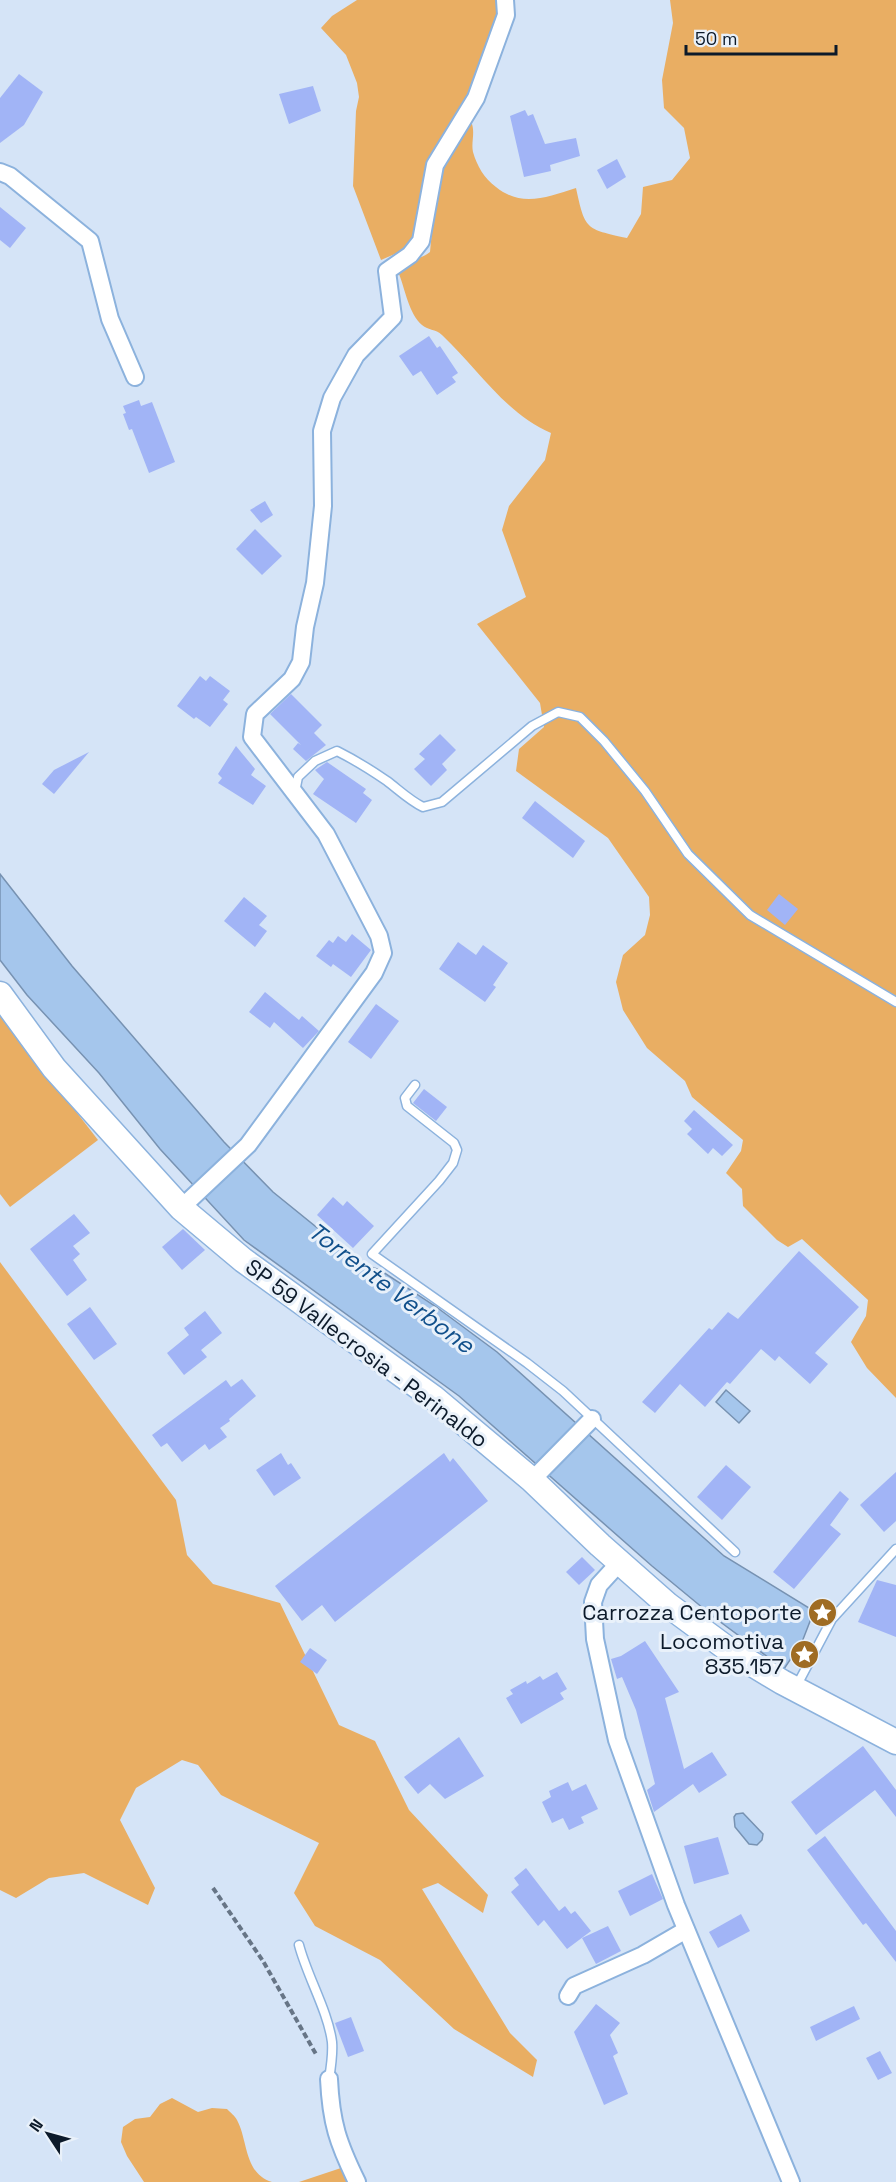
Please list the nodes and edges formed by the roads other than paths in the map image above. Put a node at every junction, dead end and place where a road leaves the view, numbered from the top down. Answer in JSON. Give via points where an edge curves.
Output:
{"nodes":[{"id":1,"x":505,"y":0,"type":"edge"},
{"id":2,"x":0,"y":172,"type":"edge"},
{"id":3,"x":135,"y":377,"type":"dead end"},
{"id":4,"x":295,"y":792,"type":"junction"},
{"id":5,"x":0,"y":994,"type":"edge"},
{"id":6,"x":896,"y":1002,"type":"edge"},
{"id":7,"x":415,"y":1085,"type":"dead end"},
{"id":8,"x":188,"y":1202,"type":"junction"},
{"id":9,"x":590,"y":1422,"type":"junction"},
{"id":10,"x":536,"y":1477,"type":"junction"},
{"id":11,"x":896,"y":1549,"type":"edge"},
{"id":12,"x":735,"y":1552,"type":"dead end"},
{"id":13,"x":620,"y":1562,"type":"junction"},
{"id":14,"x":795,"y":1690,"type":"junction"},
{"id":15,"x":896,"y":1742,"type":"edge"},
{"id":16,"x":686,"y":1930,"type":"junction"},
{"id":17,"x":299,"y":1945,"type":"dead end"},
{"id":18,"x":568,"y":1996,"type":"dead end"},
{"id":19,"x":329,"y":2079,"type":"joint"},
{"id":20,"x":357,"y":2182,"type":"edge"},
{"id":21,"x":791,"y":2182,"type":"edge"}],
"edges":[{"from":1,"to":4,"type":"street","via":[[506,15],[476,98],[435,165],[421,241],[410,255],[387,271],[393,317],[356,355],[332,398],[322,431],[321,528],[301,662],[291,680],[255,714],[252,737]]},
{"from":2,"to":3,"type":"street","via":[[90,241],[110,319]]},
{"from":4,"to":6,"type":"lane","via":[[298,777],[315,761],[337,751],[361,763],[408,799],[423,807],[432,805],[442,802],[532,726],[558,712],[580,717],[645,791],[688,854],[750,915]]},
{"from":4,"to":8,"type":"street","via":[[326,834],[379,936],[383,954],[374,973],[248,1145]]},
{"from":5,"to":8,"type":"main road","name":"SP 59 Vallecrosia - Perinaldo","via":[[54,1068]]},
{"from":7,"to":9,"type":"lane","via":[[405,1098],[407,1106],[454,1143],[457,1150],[453,1163],[439,1181],[372,1254],[527,1363],[563,1391]]},
{"from":8,"to":10,"type":"main road","name":"SP 59 Vallecrosia - Perinaldo","via":[[243,1260]]},
{"from":9,"to":10,"type":"street"},
{"from":9,"to":12,"type":"lane"},
{"from":10,"to":13,"type":"main road","name":"SP 59 Vallecrosia - Perinaldo"},
{"from":11,"to":14,"type":"lane","via":[[832,1619]]},
{"from":13,"to":14,"type":"main road","name":"SP 59 Vallecrosia - Perinaldo","via":[[668,1605],[729,1650]]},
{"from":13,"to":16,"type":"street","via":[[599,1585],[593,1602],[596,1639],[618,1740]]},
{"from":14,"to":15,"type":"main road","name":"SP 59 Vallecrosia - Perinaldo"},
{"from":16,"to":18,"type":"street","via":[[643,1955],[574,1986]]},
{"from":16,"to":21,"type":"street"},
{"from":17,"to":19,"type":"lane","via":[[332,2041]]},
{"from":19,"to":20,"type":"street","via":[[335,2132]]}]}
